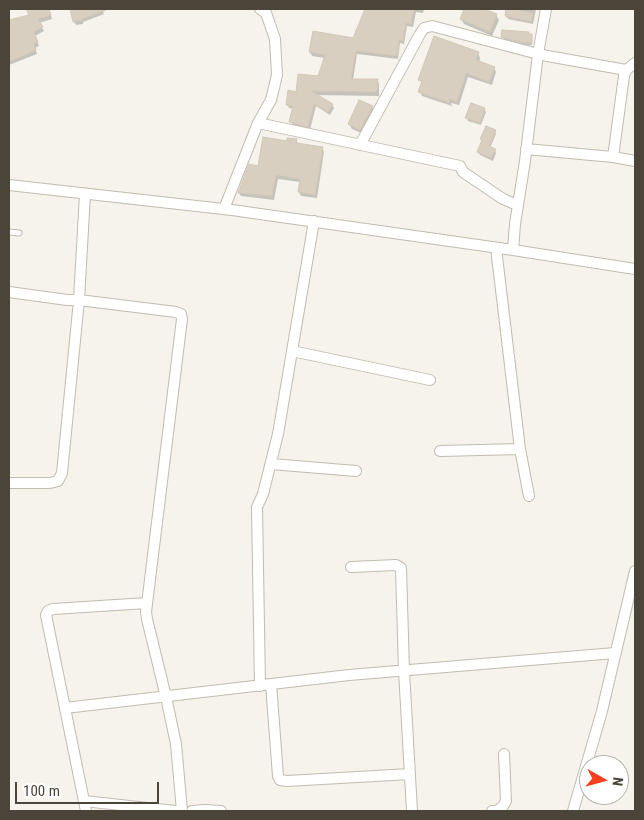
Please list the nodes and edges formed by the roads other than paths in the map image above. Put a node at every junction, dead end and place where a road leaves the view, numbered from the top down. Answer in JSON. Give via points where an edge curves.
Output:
{"nodes":[{"id":1,"x":260,"y":9,"type":"edge"},
{"id":2,"x":546,"y":9,"type":"edge"},
{"id":3,"x":538,"y":54,"type":"junction"},
{"id":4,"x":635,"y":63,"type":"edge"},
{"id":5,"x":626,"y":70,"type":"junction"},
{"id":6,"x":258,"y":123,"type":"junction"},
{"id":7,"x":360,"y":145,"type":"junction"},
{"id":8,"x":526,"y":149,"type":"junction"},
{"id":9,"x":613,"y":158,"type":"junction"},
{"id":10,"x":635,"y":161,"type":"edge"},
{"id":11,"x":9,"y":185,"type":"edge"},
{"id":12,"x":85,"y":194,"type":"junction"},
{"id":13,"x":517,"y":205,"type":"junction"},
{"id":14,"x":224,"y":209,"type":"junction"},
{"id":15,"x":314,"y":221,"type":"junction"},
{"id":16,"x":9,"y":232,"type":"edge"},
{"id":17,"x":18,"y":233,"type":"dead end"},
{"id":18,"x":496,"y":248,"type":"junction"},
{"id":19,"x":513,"y":250,"type":"junction"},
{"id":20,"x":635,"y":269,"type":"edge"},
{"id":21,"x":9,"y":292,"type":"edge"},
{"id":22,"x":79,"y":300,"type":"junction"},
{"id":23,"x":292,"y":350,"type":"junction"},
{"id":24,"x":430,"y":380,"type":"dead end"},
{"id":25,"x":520,"y":449,"type":"junction"},
{"id":26,"x":440,"y":451,"type":"dead end"},
{"id":27,"x":271,"y":464,"type":"junction"},
{"id":28,"x":356,"y":471,"type":"dead end"},
{"id":29,"x":9,"y":483,"type":"edge"},
{"id":30,"x":529,"y":496,"type":"dead end"},
{"id":31,"x":351,"y":567,"type":"dead end"},
{"id":32,"x":635,"y":571,"type":"edge"},
{"id":33,"x":147,"y":603,"type":"junction"},
{"id":34,"x":615,"y":653,"type":"junction"},
{"id":35,"x":404,"y":671,"type":"junction"},
{"id":36,"x":271,"y":684,"type":"junction"},
{"id":37,"x":260,"y":686,"type":"junction"},
{"id":38,"x":166,"y":696,"type":"junction"},
{"id":39,"x":65,"y":708,"type":"junction"},
{"id":40,"x":504,"y":754,"type":"dead end"},
{"id":41,"x":410,"y":774,"type":"junction"},
{"id":42,"x":85,"y":806,"type":"edge"},
{"id":43,"x":175,"y":811,"type":"edge"},
{"id":44,"x":182,"y":811,"type":"edge"},
{"id":45,"x":192,"y":811,"type":"edge"},
{"id":46,"x":221,"y":811,"type":"edge"},
{"id":47,"x":412,"y":811,"type":"edge"},
{"id":48,"x":492,"y":811,"type":"edge"},
{"id":49,"x":573,"y":811,"type":"edge"}],
"edges":[{"from":1,"to":6,"type":"street","via":[[266,13],[275,39],[278,75],[271,100]]},
{"from":2,"to":3,"type":"street"},
{"from":3,"to":5,"type":"street"},
{"from":3,"to":7,"type":"street","via":[[432,26],[424,28]]},
{"from":3,"to":8,"type":"street"},
{"from":4,"to":5,"type":"street"},
{"from":5,"to":9,"type":"street"},
{"from":6,"to":7,"type":"street"},
{"from":6,"to":14,"type":"street"},
{"from":7,"to":13,"type":"street","via":[[460,166],[463,172]]},
{"from":8,"to":9,"type":"street"},
{"from":8,"to":13,"type":"street"},
{"from":9,"to":10,"type":"street"},
{"from":11,"to":12,"type":"street"},
{"from":12,"to":14,"type":"street"},
{"from":12,"to":22,"type":"street"},
{"from":13,"to":19,"type":"street"},
{"from":14,"to":15,"type":"street"},
{"from":15,"to":18,"type":"street"},
{"from":15,"to":23,"type":"street"},
{"from":16,"to":17,"type":"lane"},
{"from":18,"to":19,"type":"street"},
{"from":18,"to":25,"type":"street"},
{"from":19,"to":20,"type":"street"},
{"from":21,"to":22,"type":"street"},
{"from":22,"to":29,"type":"street","via":[[62,472],[58,481],[50,483]]},
{"from":22,"to":33,"type":"street","via":[[176,312],[182,319]]},
{"from":23,"to":24,"type":"street"},
{"from":23,"to":27,"type":"street"},
{"from":25,"to":26,"type":"street"},
{"from":25,"to":30,"type":"street"},
{"from":27,"to":28,"type":"street"},
{"from":27,"to":37,"type":"street","via":[[256,507]]},
{"from":31,"to":35,"type":"street","via":[[401,568]]},
{"from":32,"to":34,"type":"street"},
{"from":33,"to":38,"type":"street","via":[[146,619]]},
{"from":33,"to":39,"type":"street","via":[[53,608],[48,612]]},
{"from":34,"to":35,"type":"street"},
{"from":34,"to":49,"type":"street"},
{"from":35,"to":36,"type":"street"},
{"from":35,"to":41,"type":"street"},
{"from":36,"to":37,"type":"street"},
{"from":36,"to":41,"type":"street","via":[[280,780]]},
{"from":37,"to":38,"type":"street"},
{"from":38,"to":39,"type":"street"},
{"from":38,"to":44,"type":"street","via":[[176,744]]},
{"from":39,"to":42,"type":"street"},
{"from":40,"to":48,"type":"street","via":[[506,802],[497,811]]},
{"from":41,"to":47,"type":"street"},
{"from":42,"to":43,"type":"street"},
{"from":45,"to":46,"type":"street"}]}
